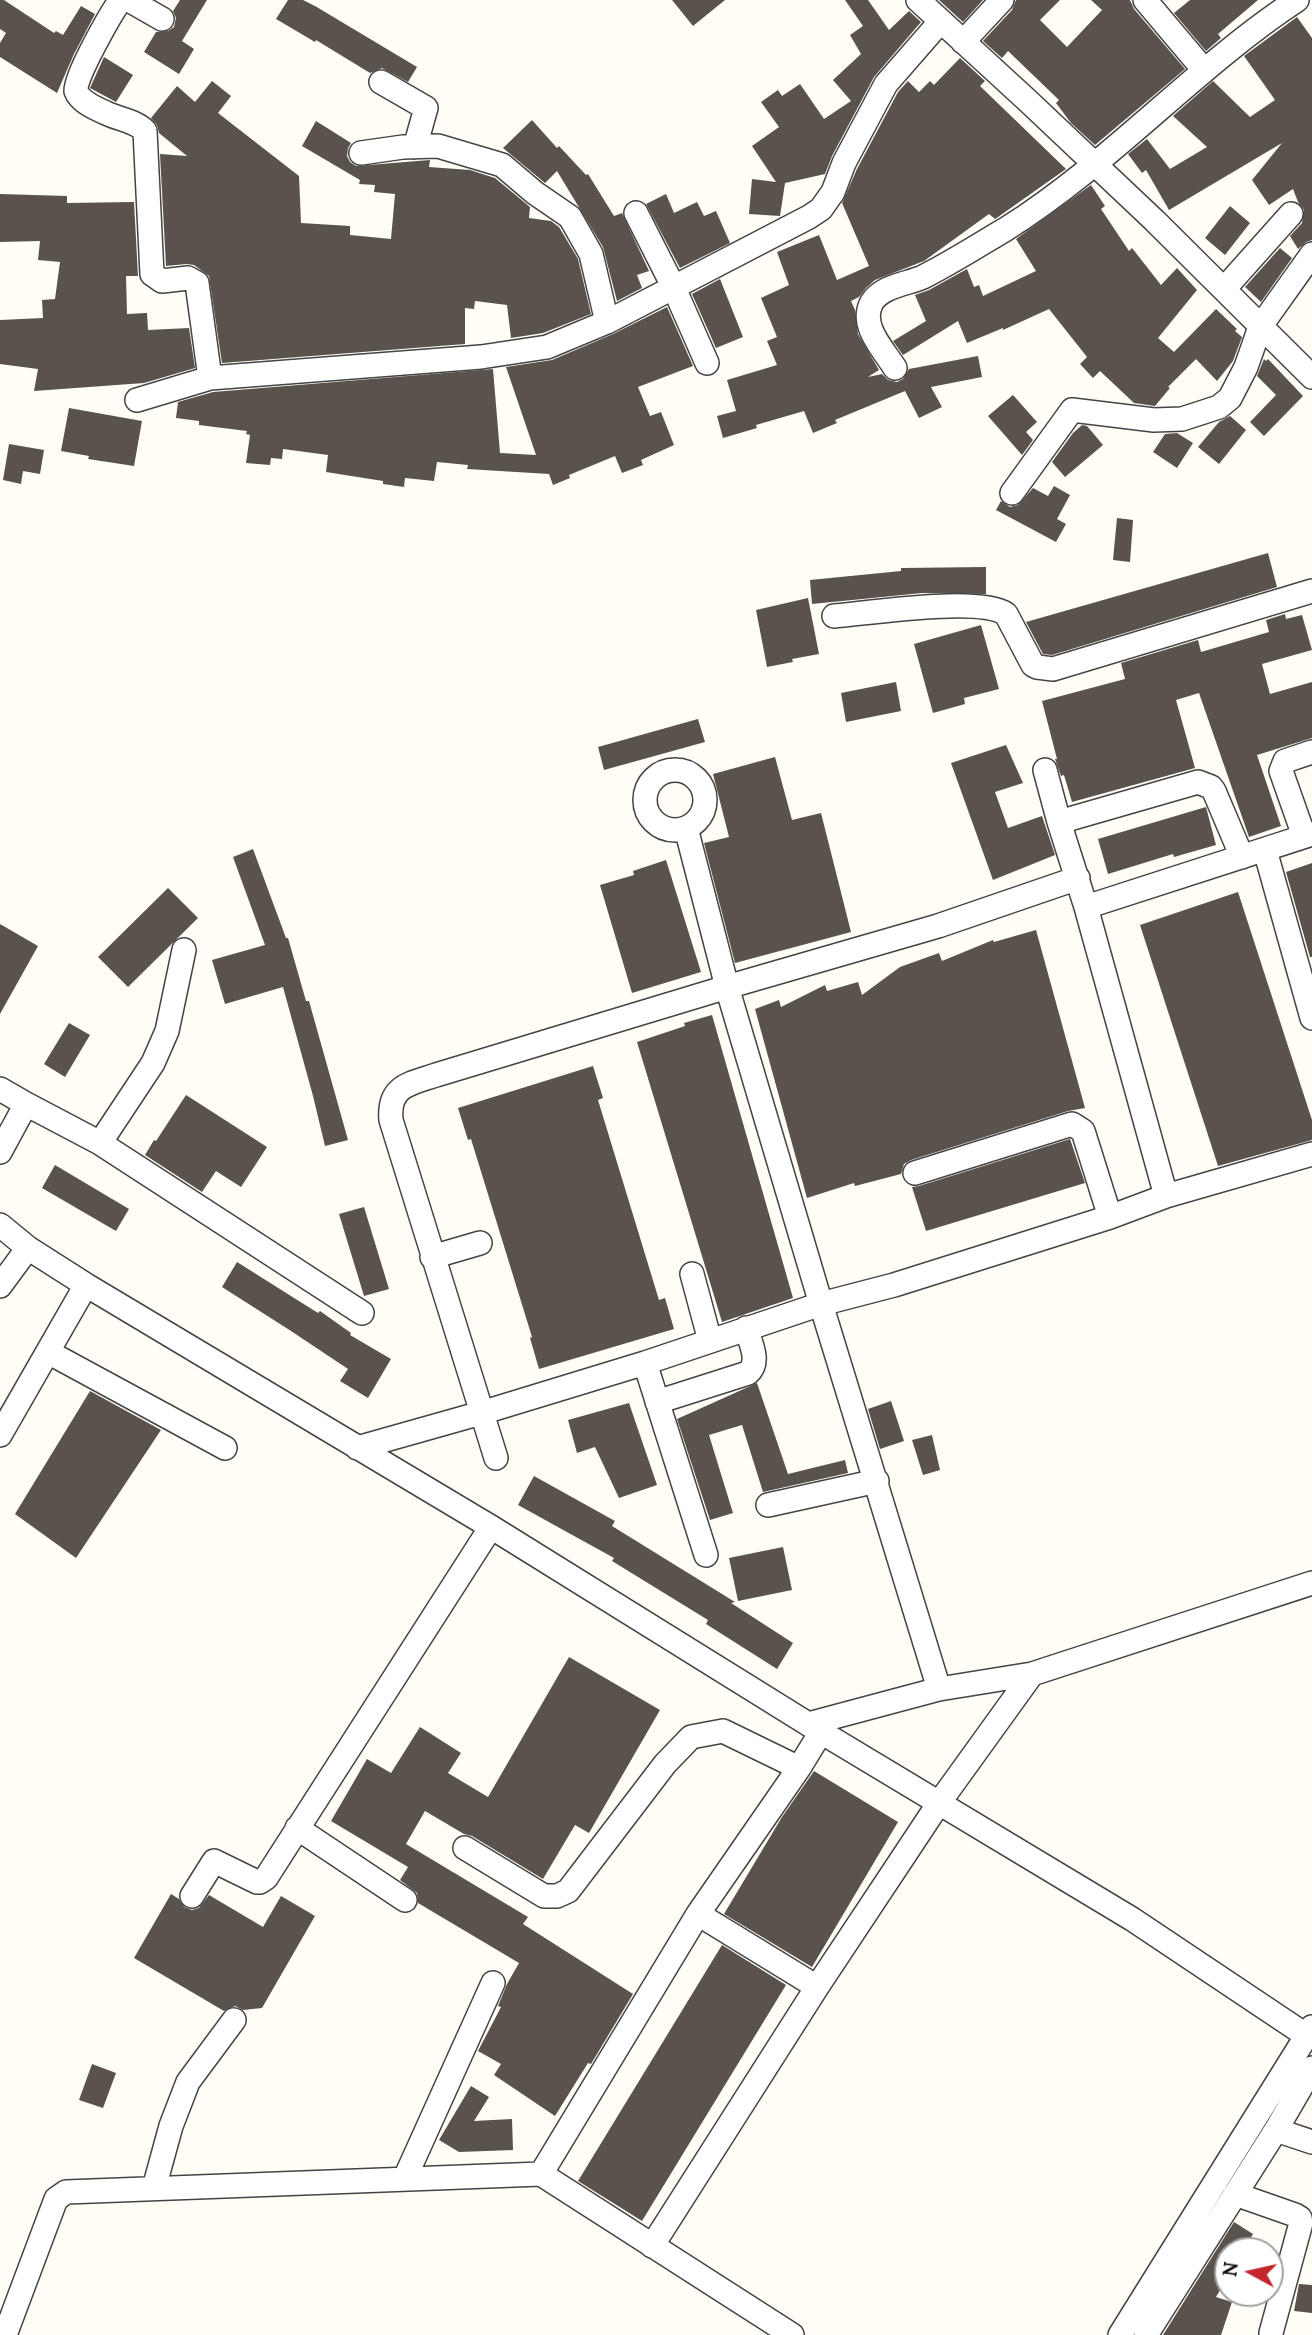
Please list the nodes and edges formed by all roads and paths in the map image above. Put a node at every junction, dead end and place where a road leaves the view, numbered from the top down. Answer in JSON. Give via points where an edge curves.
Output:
{"nodes":[{"id":1,"x":121,"y":0,"type":"edge"},
{"id":2,"x":129,"y":0,"type":"edge"},
{"id":3,"x":918,"y":0,"type":"edge"},
{"id":4,"x":1002,"y":0,"type":"edge"},
{"id":5,"x":1145,"y":0,"type":"edge"},
{"id":6,"x":1297,"y":0,"type":"edge"},
{"id":7,"x":162,"y":19,"type":"dead end"},
{"id":8,"x":940,"y":22,"type":"junction"},
{"id":9,"x":962,"y":42,"type":"junction"},
{"id":10,"x":1205,"y":70,"type":"junction"},
{"id":11,"x":381,"y":82,"type":"dead end"},
{"id":12,"x":415,"y":147,"type":"junction"},
{"id":13,"x":361,"y":153,"type":"dead end"},
{"id":14,"x":1095,"y":164,"type":"junction"},
{"id":15,"x":636,"y":213,"type":"dead end"},
{"id":16,"x":1291,"y":214,"type":"dead end"},
{"id":17,"x":1312,"y":254,"type":"edge"},
{"id":18,"x":674,"y":288,"type":"junction"},
{"id":19,"x":1225,"y":288,"type":"junction"},
{"id":20,"x":607,"y":322,"type":"junction"},
{"id":21,"x":1260,"y":327,"type":"junction"},
{"id":22,"x":707,"y":363,"type":"dead end"},
{"id":23,"x":895,"y":368,"type":"dead end"},
{"id":24,"x":1312,"y":377,"type":"edge"},
{"id":25,"x":210,"y":378,"type":"junction"},
{"id":26,"x":136,"y":400,"type":"dead end"},
{"id":27,"x":1012,"y":493,"type":"dead end"},
{"id":28,"x":1312,"y":592,"type":"edge"},
{"id":29,"x":834,"y":617,"type":"dead end"},
{"id":30,"x":1312,"y":752,"type":"edge"},
{"id":31,"x":1045,"y":770,"type":"dead end"},
{"id":32,"x":1059,"y":822,"type":"junction"},
{"id":33,"x":686,"y":828,"type":"dead end"},
{"id":34,"x":1308,"y":835,"type":"edge"},
{"id":35,"x":1265,"y":850,"type":"junction"},
{"id":36,"x":1242,"y":858,"type":"junction"},
{"id":37,"x":1077,"y":878,"type":"junction"},
{"id":38,"x":1086,"y":907,"type":"junction"},
{"id":39,"x":184,"y":950,"type":"dead end"},
{"id":40,"x":727,"y":987,"type":"junction"},
{"id":41,"x":1312,"y":1018,"type":"edge"},
{"id":42,"x":0,"y":1089,"type":"edge"},
{"id":43,"x":26,"y":1104,"type":"junction"},
{"id":44,"x":100,"y":1143,"type":"junction"},
{"id":45,"x":0,"y":1152,"type":"edge"},
{"id":46,"x":1312,"y":1154,"type":"edge"},
{"id":47,"x":915,"y":1173,"type":"dead end"},
{"id":48,"x":1166,"y":1196,"type":"junction"},
{"id":49,"x":1110,"y":1217,"type":"junction"},
{"id":50,"x":0,"y":1224,"type":"edge"},
{"id":51,"x":480,"y":1243,"type":"dead end"},
{"id":52,"x":28,"y":1248,"type":"junction"},
{"id":53,"x":432,"y":1257,"type":"junction"},
{"id":54,"x":692,"y":1274,"type":"dead end"},
{"id":55,"x":86,"y":1285,"type":"junction"},
{"id":56,"x":0,"y":1286,"type":"edge"},
{"id":57,"x":821,"y":1304,"type":"junction"},
{"id":58,"x":362,"y":1313,"type":"dead end"},
{"id":59,"x":746,"y":1328,"type":"junction"},
{"id":60,"x":710,"y":1341,"type":"junction"},
{"id":61,"x":48,"y":1352,"type":"junction"},
{"id":62,"x":645,"y":1363,"type":"junction"},
{"id":63,"x":657,"y":1402,"type":"junction"},
{"id":64,"x":481,"y":1413,"type":"junction"},
{"id":65,"x":0,"y":1435,"type":"edge"},
{"id":66,"x":225,"y":1448,"type":"dead end"},
{"id":67,"x":357,"y":1448,"type":"junction"},
{"id":68,"x":496,"y":1458,"type":"dead end"},
{"id":69,"x":877,"y":1481,"type":"junction"},
{"id":70,"x":768,"y":1505,"type":"dead end"},
{"id":71,"x":491,"y":1527,"type":"junction"},
{"id":72,"x":706,"y":1555,"type":"dead end"},
{"id":73,"x":1312,"y":1583,"type":"edge"},
{"id":74,"x":1032,"y":1674,"type":"junction"},
{"id":75,"x":939,"y":1689,"type":"junction"},
{"id":76,"x":814,"y":1728,"type":"junction"},
{"id":77,"x":799,"y":1768,"type":"junction"},
{"id":78,"x":939,"y":1803,"type":"junction"},
{"id":79,"x":297,"y":1828,"type":"junction"},
{"id":80,"x":465,"y":1848,"type":"dead end"},
{"id":81,"x":192,"y":1896,"type":"dead end"},
{"id":82,"x":405,"y":1900,"type":"dead end"},
{"id":83,"x":698,"y":1914,"type":"junction"},
{"id":84,"x":493,"y":1983,"type":"dead end"},
{"id":85,"x":817,"y":1987,"type":"junction"},
{"id":86,"x":234,"y":2020,"type":"dead end"},
{"id":87,"x":1309,"y":2032,"type":"edge"},
{"id":88,"x":1312,"y":2068,"type":"edge"},
{"id":89,"x":1276,"y":2130,"type":"junction"},
{"id":90,"x":1312,"y":2142,"type":"edge"},
{"id":91,"x":541,"y":2174,"type":"junction"},
{"id":92,"x":405,"y":2178,"type":"junction"},
{"id":93,"x":154,"y":2188,"type":"junction"},
{"id":94,"x":1235,"y":2194,"type":"junction"},
{"id":95,"x":652,"y":2246,"type":"junction"},
{"id":96,"x":1271,"y":2333,"type":"dead end"},
{"id":97,"x":5,"y":2335,"type":"edge"},
{"id":98,"x":792,"y":2335,"type":"edge"},
{"id":99,"x":1120,"y":2335,"type":"edge"},
{"id":100,"x":1146,"y":2335,"type":"edge"}],
"edges":[{"from":1,"to":25,"type":"street","via":[[85,64],[77,94],[145,131],[152,274],[162,281],[188,278],[197,283]]},
{"from":2,"to":7,"type":"street"},
{"from":3,"to":8,"type":"street"},
{"from":4,"to":9,"type":"street"},
{"from":5,"to":10,"type":"street"},
{"from":6,"to":10,"type":"street"},
{"from":8,"to":9,"type":"street"},
{"from":8,"to":18,"type":"street","via":[[887,84],[821,209]]},
{"from":9,"to":14,"type":"street"},
{"from":10,"to":14,"type":"street"},
{"from":11,"to":12,"type":"street","via":[[426,107]]},
{"from":12,"to":13,"type":"street"},
{"from":12,"to":20,"type":"street","via":[[438,146],[502,165],[570,217],[590,254]]},
{"from":14,"to":19,"type":"street"},
{"from":14,"to":23,"type":"street","via":[[1007,228],[874,299],[867,312],[870,329]]},
{"from":15,"to":18,"type":"street"},
{"from":16,"to":19,"type":"street"},
{"from":17,"to":21,"type":"street"},
{"from":18,"to":20,"type":"street"},
{"from":18,"to":22,"type":"street"},
{"from":19,"to":21,"type":"street"},
{"from":20,"to":25,"type":"street","via":[[547,347],[481,357]]},
{"from":21,"to":24,"type":"street"},
{"from":21,"to":27,"type":"street","via":[[1246,368],[1230,398],[1219,407],[1182,419],[1154,420],[1072,410]]},
{"from":25,"to":26,"type":"street"},
{"from":28,"to":29,"type":"street","via":[[1054,669],[1033,665],[1006,614],[998,609],[910,609]]},
{"from":30,"to":34,"type":"street","via":[[1285,761],[1281,771]]},
{"from":31,"to":32,"type":"street"},
{"from":32,"to":36,"type":"street","via":[[1198,782],[1214,791]]},
{"from":32,"to":37,"type":"street"},
{"from":33,"to":40,"type":"street"},
{"from":34,"to":35,"type":"street"},
{"from":35,"to":36,"type":"street"},
{"from":35,"to":41,"type":"street"},
{"from":36,"to":38,"type":"street"},
{"from":37,"to":38,"type":"street"},
{"from":37,"to":40,"type":"street","via":[[938,926]]},
{"from":38,"to":48,"type":"street"},
{"from":39,"to":44,"type":"street","via":[[167,1031],[153,1063]]},
{"from":40,"to":53,"type":"street","via":[[396,1091],[391,1120]]},
{"from":40,"to":57,"type":"street"},
{"from":42,"to":43,"type":"street"},
{"from":43,"to":44,"type":"street"},
{"from":43,"to":45,"type":"street"},
{"from":44,"to":58,"type":"street"},
{"from":46,"to":48,"type":"street"},
{"from":47,"to":49,"type":"street","via":[[1072,1124],[1083,1131]]},
{"from":48,"to":49,"type":"street"},
{"from":49,"to":57,"type":"street"},
{"from":50,"to":52,"type":"street"},
{"from":51,"to":53,"type":"street"},
{"from":52,"to":55,"type":"street"},
{"from":52,"to":56,"type":"street"},
{"from":53,"to":64,"type":"street"},
{"from":54,"to":60,"type":"street"},
{"from":55,"to":61,"type":"street"},
{"from":55,"to":67,"type":"street"},
{"from":57,"to":59,"type":"street"},
{"from":57,"to":69,"type":"street"},
{"from":59,"to":60,"type":"street"},
{"from":59,"to":63,"type":"street","via":[[755,1360],[748,1373]]},
{"from":60,"to":62,"type":"street"},
{"from":61,"to":65,"type":"street"},
{"from":61,"to":66,"type":"street"},
{"from":62,"to":63,"type":"street"},
{"from":62,"to":64,"type":"street"},
{"from":63,"to":72,"type":"street"},
{"from":64,"to":67,"type":"street"},
{"from":64,"to":68,"type":"street"},
{"from":67,"to":71,"type":"street"},
{"from":69,"to":70,"type":"street"},
{"from":69,"to":75,"type":"street"},
{"from":71,"to":76,"type":"street"},
{"from":71,"to":79,"type":"street"},
{"from":73,"to":74,"type":"street"},
{"from":74,"to":75,"type":"street"},
{"from":74,"to":78,"type":"street"},
{"from":75,"to":76,"type":"street"},
{"from":76,"to":77,"type":"street"},
{"from":76,"to":78,"type":"street"},
{"from":77,"to":80,"type":"street","via":[[723,1731],[691,1737],[568,1891],[557,1896],[544,1896]]},
{"from":77,"to":83,"type":"street"},
{"from":78,"to":85,"type":"street"},
{"from":78,"to":87,"type":"street"},
{"from":79,"to":81,"type":"street","via":[[263,1881],[253,1881],[214,1861]]},
{"from":79,"to":82,"type":"street"},
{"from":83,"to":85,"type":"street"},
{"from":83,"to":91,"type":"street"},
{"from":84,"to":92,"type":"street"},
{"from":85,"to":95,"type":"street"},
{"from":86,"to":93,"type":"street","via":[[188,2082],[170,2126]]},
{"from":87,"to":99,"type":"street"},
{"from":88,"to":89,"type":"street"},
{"from":89,"to":90,"type":"street"},
{"from":89,"to":94,"type":"street"},
{"from":91,"to":92,"type":"street"},
{"from":91,"to":95,"type":"street"},
{"from":92,"to":93,"type":"street"},
{"from":93,"to":97,"type":"street","via":[[66,2192],[56,2199]]},
{"from":94,"to":96,"type":"street","via":[[1300,2218]]},
{"from":94,"to":100,"type":"street"},
{"from":95,"to":98,"type":"street"}]}
